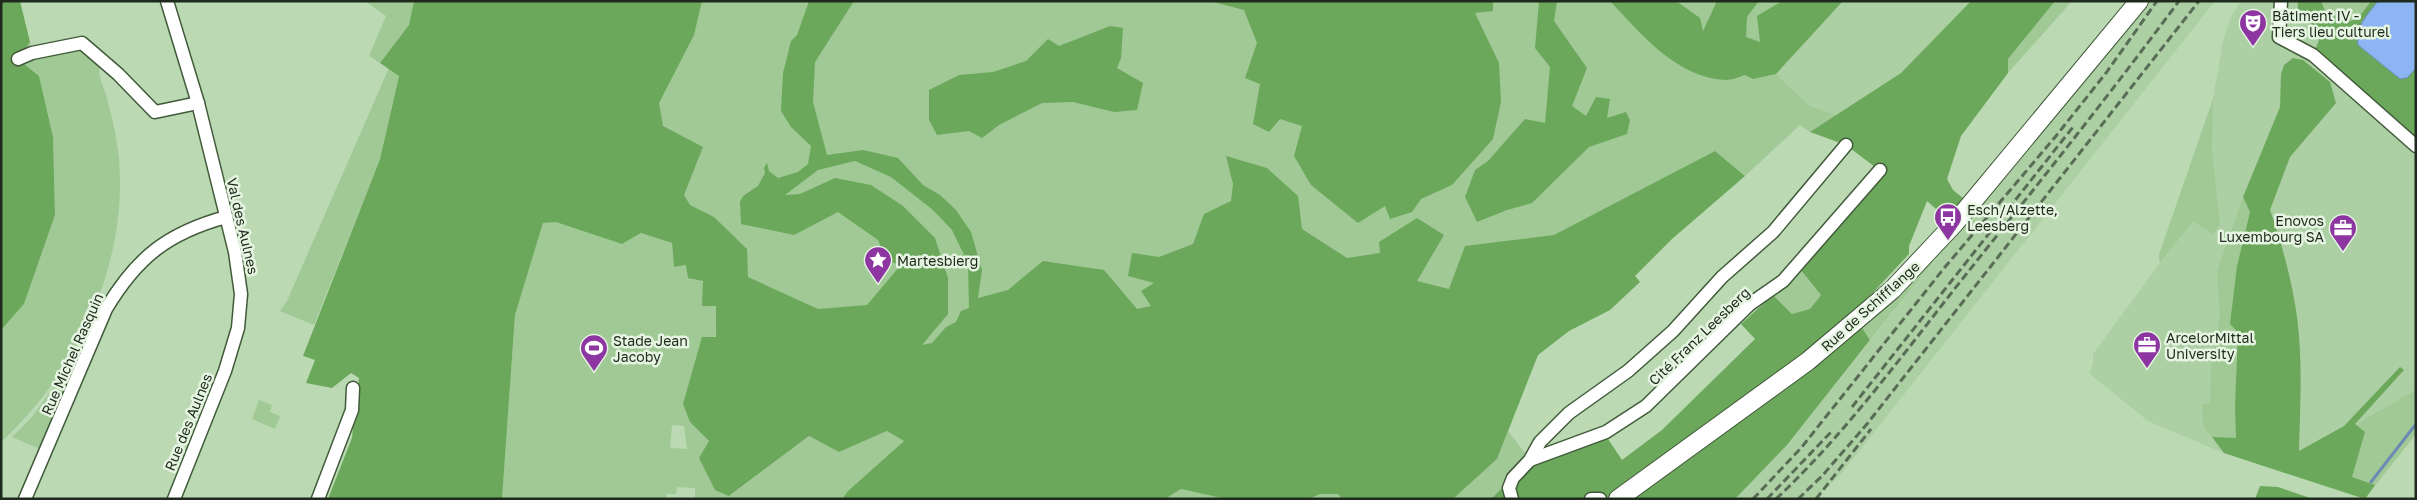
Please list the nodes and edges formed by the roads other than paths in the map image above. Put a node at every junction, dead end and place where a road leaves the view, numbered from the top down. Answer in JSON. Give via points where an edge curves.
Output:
{"nodes":[{"id":1,"x":167,"y":1,"type":"edge"},
{"id":2,"x":2139,"y":1,"type":"edge"},
{"id":3,"x":2282,"y":1,"type":"edge"},
{"id":4,"x":18,"y":59,"type":"dead end"},
{"id":5,"x":198,"y":104,"type":"junction"},
{"id":6,"x":1846,"y":145,"type":"dead end"},
{"id":7,"x":2416,"y":146,"type":"edge"},
{"id":8,"x":1880,"y":170,"type":"dead end"},
{"id":9,"x":226,"y":217,"type":"junction"},
{"id":10,"x":229,"y":356,"type":"joint"},
{"id":11,"x":353,"y":388,"type":"dead end"},
{"id":12,"x":1530,"y":460,"type":"junction"},
{"id":13,"x":25,"y":499,"type":"edge"},
{"id":14,"x":174,"y":499,"type":"edge"},
{"id":15,"x":318,"y":499,"type":"edge"},
{"id":16,"x":1512,"y":499,"type":"edge"},
{"id":17,"x":1591,"y":499,"type":"edge"},
{"id":18,"x":1600,"y":499,"type":"edge"},
{"id":19,"x":1618,"y":499,"type":"edge"}],
"edges":[{"from":1,"to":5,"type":"street","name":"Val des Aulnes"},
{"from":2,"to":19,"type":"street","name":"Rue de Schifflange","via":[[1954,224],[1892,290],[1808,361]]},
{"from":3,"to":7,"type":"street","via":[[2279,37],[2313,55]]},
{"from":4,"to":5,"type":"street","via":[[82,43],[155,112]]},
{"from":5,"to":9,"type":"street","name":"Val des Aulnes"},
{"from":6,"to":12,"type":"street","name":"Cité Franz Leesberg","via":[[1773,232],[1722,277],[1673,331],[1628,371],[1570,413],[1540,442]]},
{"from":8,"to":12,"type":"street","name":"Cité Franz Leesberg","via":[[1783,281],[1750,304],[1646,406],[1606,432]]},
{"from":9,"to":10,"type":"street","name":"Val des Aulnes","via":[[240,275],[241,294],[241,315]]},
{"from":9,"to":13,"type":"street","name":"Rue Michel Rasquin","via":[[180,233],[161,245],[139,263],[120,286],[106,309]]},
{"from":10,"to":14,"type":"street","name":"Rue des Aulnes"},
{"from":11,"to":15,"type":"street","via":[[352,410]]},
{"from":12,"to":16,"type":"street","name":"Cité Franz Leesberg","via":[[1513,478],[1509,488]]},
{"from":17,"to":18,"type":"street"}]}
